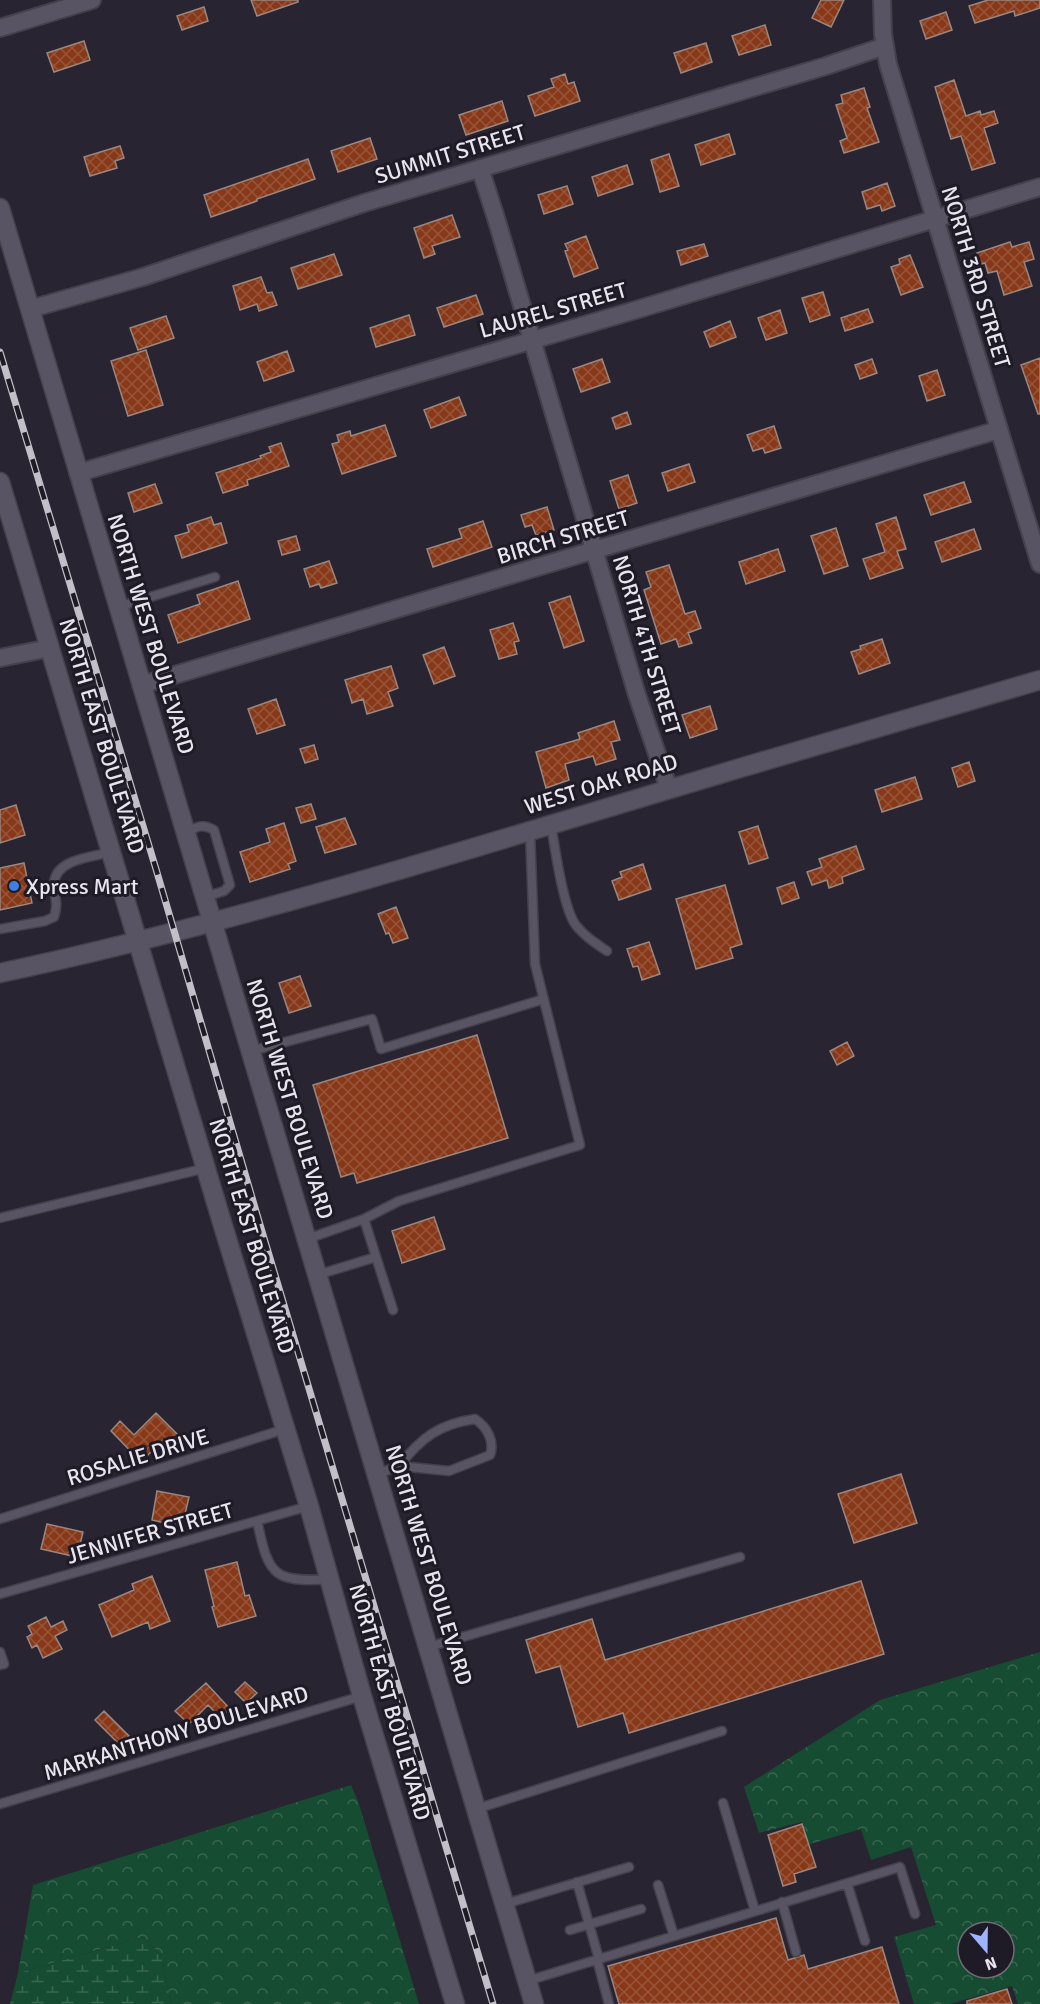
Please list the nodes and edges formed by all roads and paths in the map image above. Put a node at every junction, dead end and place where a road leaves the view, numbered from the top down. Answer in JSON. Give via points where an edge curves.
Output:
{"nodes":[{"id":1,"x":93,"y":0,"type":"edge"},
{"id":2,"x":882,"y":0,"type":"edge"},
{"id":3,"x":0,"y":28,"type":"edge"},
{"id":4,"x":885,"y":46,"type":"junction"},
{"id":5,"x":480,"y":168,"type":"junction"},
{"id":6,"x":1040,"y":188,"type":"edge"},
{"id":7,"x":0,"y":208,"type":"edge"},
{"id":8,"x":934,"y":219,"type":"junction"},
{"id":9,"x":30,"y":309,"type":"junction"},
{"id":10,"x":532,"y":340,"type":"junction"},
{"id":11,"x":998,"y":430,"type":"junction"},
{"id":12,"x":78,"y":473,"type":"junction"},
{"id":13,"x":0,"y":482,"type":"edge"},
{"id":14,"x":4,"y":509,"type":"edge"},
{"id":15,"x":595,"y":551,"type":"junction"},
{"id":16,"x":1040,"y":564,"type":"edge"},
{"id":17,"x":215,"y":577,"type":"dead end"},
{"id":18,"x":118,"y":607,"type":"junction"},
{"id":19,"x":50,"y":648,"type":"junction"},
{"id":20,"x":0,"y":658,"type":"edge"},
{"id":21,"x":1040,"y":680,"type":"edge"},
{"id":22,"x":141,"y":685,"type":"junction"},
{"id":23,"x":669,"y":789,"type":"junction"},
{"id":24,"x":551,"y":824,"type":"junction"},
{"id":25,"x":530,"y":831,"type":"junction"},
{"id":26,"x":185,"y":833,"type":"junction"},
{"id":27,"x":112,"y":852,"type":"junction"},
{"id":28,"x":205,"y":898,"type":"junction"},
{"id":29,"x":212,"y":923,"type":"junction"},
{"id":30,"x":0,"y":929,"type":"edge"},
{"id":31,"x":139,"y":942,"type":"junction"},
{"id":32,"x":607,"y":951,"type":"dead end"},
{"id":33,"x":0,"y":973,"type":"edge"},
{"id":34,"x":544,"y":999,"type":"junction"},
{"id":35,"x":251,"y":1051,"type":"junction"},
{"id":36,"x":206,"y":1168,"type":"junction"},
{"id":37,"x":0,"y":1218,"type":"edge"},
{"id":38,"x":364,"y":1219,"type":"junction"},
{"id":39,"x":307,"y":1239,"type":"junction"},
{"id":40,"x":376,"y":1257,"type":"junction"},
{"id":41,"x":317,"y":1275,"type":"junction"},
{"id":42,"x":393,"y":1310,"type":"dead end"},
{"id":43,"x":286,"y":1429,"type":"junction"},
{"id":44,"x":399,"y":1466,"type":"junction"},
{"id":45,"x":376,"y":1474,"type":"junction"},
{"id":46,"x":309,"y":1506,"type":"junction"},
{"id":47,"x":0,"y":1519,"type":"edge"},
{"id":48,"x":257,"y":1521,"type":"junction"},
{"id":49,"x":740,"y":1557,"type":"dead end"},
{"id":50,"x":330,"y":1579,"type":"junction"},
{"id":51,"x":0,"y":1594,"type":"edge"},
{"id":52,"x":428,"y":1647,"type":"junction"},
{"id":53,"x":0,"y":1652,"type":"edge"},
{"id":54,"x":0,"y":1665,"type":"edge"},
{"id":55,"x":362,"y":1696,"type":"junction"},
{"id":56,"x":722,"y":1731,"type":"dead end"},
{"id":57,"x":723,"y":1803,"type":"dead end"},
{"id":58,"x":0,"y":1804,"type":"edge"},
{"id":59,"x":476,"y":1809,"type":"junction"},
{"id":60,"x":629,"y":1867,"type":"dead end"},
{"id":61,"x":577,"y":1882,"type":"junction"},
{"id":62,"x":847,"y":1883,"type":"junction"},
{"id":63,"x":658,"y":1885,"type":"dead end"},
{"id":64,"x":782,"y":1902,"type":"junction"},
{"id":65,"x":504,"y":1904,"type":"junction"},
{"id":66,"x":641,"y":1909,"type":"dead end"},
{"id":67,"x":755,"y":1911,"type":"junction"},
{"id":68,"x":915,"y":1914,"type":"dead end"},
{"id":69,"x":589,"y":1924,"type":"junction"},
{"id":70,"x":570,"y":1930,"type":"dead end"},
{"id":71,"x":674,"y":1936,"type":"junction"},
{"id":72,"x":865,"y":1941,"type":"dead end"},
{"id":73,"x":796,"y":1952,"type":"dead end"},
{"id":74,"x":598,"y":1959,"type":"junction"},
{"id":75,"x":527,"y":1981,"type":"junction"},
{"id":76,"x":455,"y":2004,"type":"edge"},
{"id":77,"x":534,"y":2004,"type":"edge"},
{"id":78,"x":609,"y":2004,"type":"edge"}],
"edges":[{"from":1,"to":3,"type":"street"},
{"from":2,"to":4,"type":"street","name":"NORTH 3RD STREET"},
{"from":4,"to":5,"type":"street","name":"SUMMIT STREET"},
{"from":4,"to":8,"type":"street","name":"NORTH 3RD STREET"},
{"from":5,"to":9,"type":"street","name":"SUMMIT STREET","via":[[143,277]]},
{"from":5,"to":10,"type":"street","name":"NORTH 4TH STREET"},
{"from":6,"to":8,"type":"street","name":"LAUREL STREET"},
{"from":7,"to":9,"type":"main road","name":"NORTH WEST BOULEVARD"},
{"from":8,"to":10,"type":"street","name":"LAUREL STREET"},
{"from":8,"to":11,"type":"street","name":"NORTH 3RD STREET"},
{"from":9,"to":12,"type":"main road","name":"NORTH WEST BOULEVARD"},
{"from":10,"to":12,"type":"street","name":"LAUREL STREET"},
{"from":10,"to":15,"type":"street","name":"NORTH 4TH STREET"},
{"from":11,"to":15,"type":"street","name":"BIRCH STREET"},
{"from":11,"to":16,"type":"street","name":"NORTH 3RD STREET"},
{"from":12,"to":18,"type":"main road","name":"NORTH WEST BOULEVARD"},
{"from":13,"to":14,"type":"main road","name":"NORTH EAST BOULEVARD"},
{"from":14,"to":19,"type":"main road","name":"NORTH EAST BOULEVARD"},
{"from":15,"to":22,"type":"street","name":"BIRCH STREET"},
{"from":15,"to":23,"type":"street","name":"NORTH 4TH STREET"},
{"from":17,"to":18,"type":"lane"},
{"from":18,"to":22,"type":"main road","name":"NORTH WEST BOULEVARD"},
{"from":19,"to":20,"type":"street"},
{"from":19,"to":27,"type":"main road","name":"NORTH EAST BOULEVARD"},
{"from":21,"to":23,"type":"main road","name":"WEST OAK ROAD"},
{"from":22,"to":26,"type":"main road","name":"NORTH WEST BOULEVARD"},
{"from":23,"to":24,"type":"main road","name":"WEST OAK ROAD"},
{"from":24,"to":25,"type":"main road","name":"WEST OAK ROAD"},
{"from":24,"to":32,"type":"lane","via":[[574,922]]},
{"from":25,"to":29,"type":"main road","name":"WEST OAK ROAD"},
{"from":25,"to":34,"type":"lane","via":[[535,964]]},
{"from":26,"to":28,"type":"main road","name":"NORTH WEST BOULEVARD"},
{"from":26,"to":28,"type":"lane","via":[[206,825],[214,830],[228,874],[230,885]]},
{"from":27,"to":30,"type":"lane","via":[[58,870],[54,883],[58,906],[54,917]]},
{"from":27,"to":31,"type":"main road","name":"NORTH EAST BOULEVARD"},
{"from":28,"to":29,"type":"main road","name":"NORTH WEST BOULEVARD"},
{"from":29,"to":31,"type":"main road","name":"WEST OAK ROAD"},
{"from":29,"to":35,"type":"main road","name":"NORTH WEST BOULEVARD"},
{"from":31,"to":33,"type":"main road","name":"WEST OAK ROAD"},
{"from":31,"to":36,"type":"main road","name":"NORTH EAST BOULEVARD"},
{"from":34,"to":35,"type":"lane","via":[[381,1049],[372,1018]]},
{"from":34,"to":38,"type":"lane","via":[[580,1145],[399,1201]]},
{"from":35,"to":39,"type":"main road","name":"NORTH WEST BOULEVARD"},
{"from":36,"to":37,"type":"lane"},
{"from":36,"to":43,"type":"main road","name":"NORTH EAST BOULEVARD"},
{"from":38,"to":39,"type":"lane"},
{"from":38,"to":40,"type":"lane"},
{"from":39,"to":41,"type":"main road","name":"NORTH WEST BOULEVARD"},
{"from":40,"to":41,"type":"lane"},
{"from":40,"to":42,"type":"lane"},
{"from":41,"to":45,"type":"main road","name":"NORTH WEST BOULEVARD"},
{"from":43,"to":46,"type":"main road","name":"NORTH EAST BOULEVARD"},
{"from":43,"to":47,"type":"lane","name":"ROSALIE DRIVE"},
{"from":44,"to":44,"type":"lane","via":[[449,1471],[490,1455],[493,1448],[485,1425],[475,1419],[459,1421],[430,1433]]},
{"from":44,"to":45,"type":"lane"},
{"from":45,"to":52,"type":"main road","name":"NORTH WEST BOULEVARD"},
{"from":46,"to":48,"type":"lane","name":"JENNIFER STREET"},
{"from":46,"to":50,"type":"main road","name":"NORTH EAST BOULEVARD"},
{"from":48,"to":50,"type":"lane","via":[[269,1561],[278,1573],[306,1580]]},
{"from":48,"to":51,"type":"lane","name":"JENNIFER STREET"},
{"from":49,"to":52,"type":"lane"},
{"from":50,"to":55,"type":"main road","name":"NORTH EAST BOULEVARD"},
{"from":52,"to":59,"type":"main road","name":"NORTH WEST BOULEVARD"},
{"from":53,"to":54,"type":"lane","via":[[4,1664]]},
{"from":55,"to":58,"type":"lane","name":"MARKANTHONY BOULEVARD"},
{"from":55,"to":76,"type":"main road","name":"NORTH EAST BOULEVARD"},
{"from":56,"to":59,"type":"lane"},
{"from":57,"to":67,"type":"lane"},
{"from":59,"to":65,"type":"main road","name":"NORTH WEST BOULEVARD"},
{"from":60,"to":61,"type":"lane"},
{"from":61,"to":65,"type":"lane"},
{"from":61,"to":69,"type":"lane"},
{"from":62,"to":64,"type":"lane"},
{"from":62,"to":68,"type":"lane","via":[[900,1867]]},
{"from":62,"to":72,"type":"lane"},
{"from":63,"to":71,"type":"lane"},
{"from":64,"to":67,"type":"lane"},
{"from":64,"to":73,"type":"lane"},
{"from":65,"to":75,"type":"main road","name":"NORTH WEST BOULEVARD"},
{"from":66,"to":69,"type":"lane"},
{"from":67,"to":71,"type":"lane"},
{"from":69,"to":70,"type":"lane"},
{"from":69,"to":74,"type":"lane"},
{"from":71,"to":74,"type":"lane"},
{"from":74,"to":75,"type":"lane"},
{"from":74,"to":78,"type":"lane"},
{"from":75,"to":77,"type":"main road","name":"NORTH WEST BOULEVARD"}]}
